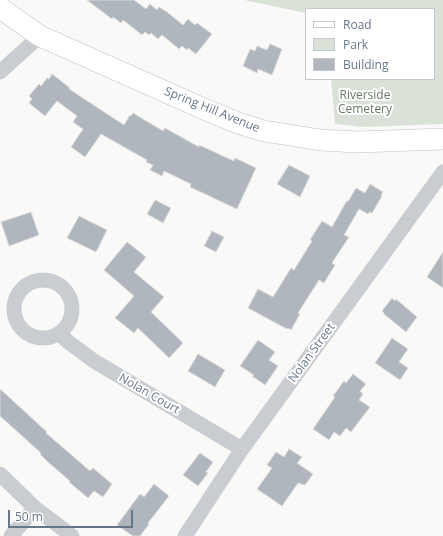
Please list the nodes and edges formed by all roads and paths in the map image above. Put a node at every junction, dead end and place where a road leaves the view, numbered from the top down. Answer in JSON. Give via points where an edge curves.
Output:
{"nodes":[{"id":1,"x":0,"y":8,"type":"edge"},
{"id":2,"x":40,"y":36,"type":"junction"},
{"id":3,"x":0,"y":72,"type":"edge"},
{"id":4,"x":443,"y":139,"type":"edge"},
{"id":5,"x":443,"y":172,"type":"edge"},
{"id":6,"x":60,"y":333,"type":"dead end"},
{"id":7,"x":242,"y":448,"type":"junction"},
{"id":8,"x":0,"y":474,"type":"edge"},
{"id":9,"x":35,"y":508,"type":"junction"},
{"id":10,"x":11,"y":536,"type":"edge"},
{"id":11,"x":72,"y":536,"type":"edge"},
{"id":12,"x":185,"y":536,"type":"edge"}],
"edges":[{"from":1,"to":2,"type":"street","name":"Spring Hill Avenue"},
{"from":2,"to":3,"type":"street"},
{"from":2,"to":4,"type":"street","name":"Spring Hill Avenue","via":[[204,109],[264,131],[320,140],[358,142]]},
{"from":5,"to":7,"type":"street","name":"Nolan Street"},
{"from":6,"to":7,"type":"street","name":"Nolan Court","via":[[94,361]]},
{"from":7,"to":12,"type":"street","name":"Nolan Street"},
{"from":8,"to":9,"type":"street"},
{"from":9,"to":10,"type":"street"},
{"from":9,"to":11,"type":"street"}]}
